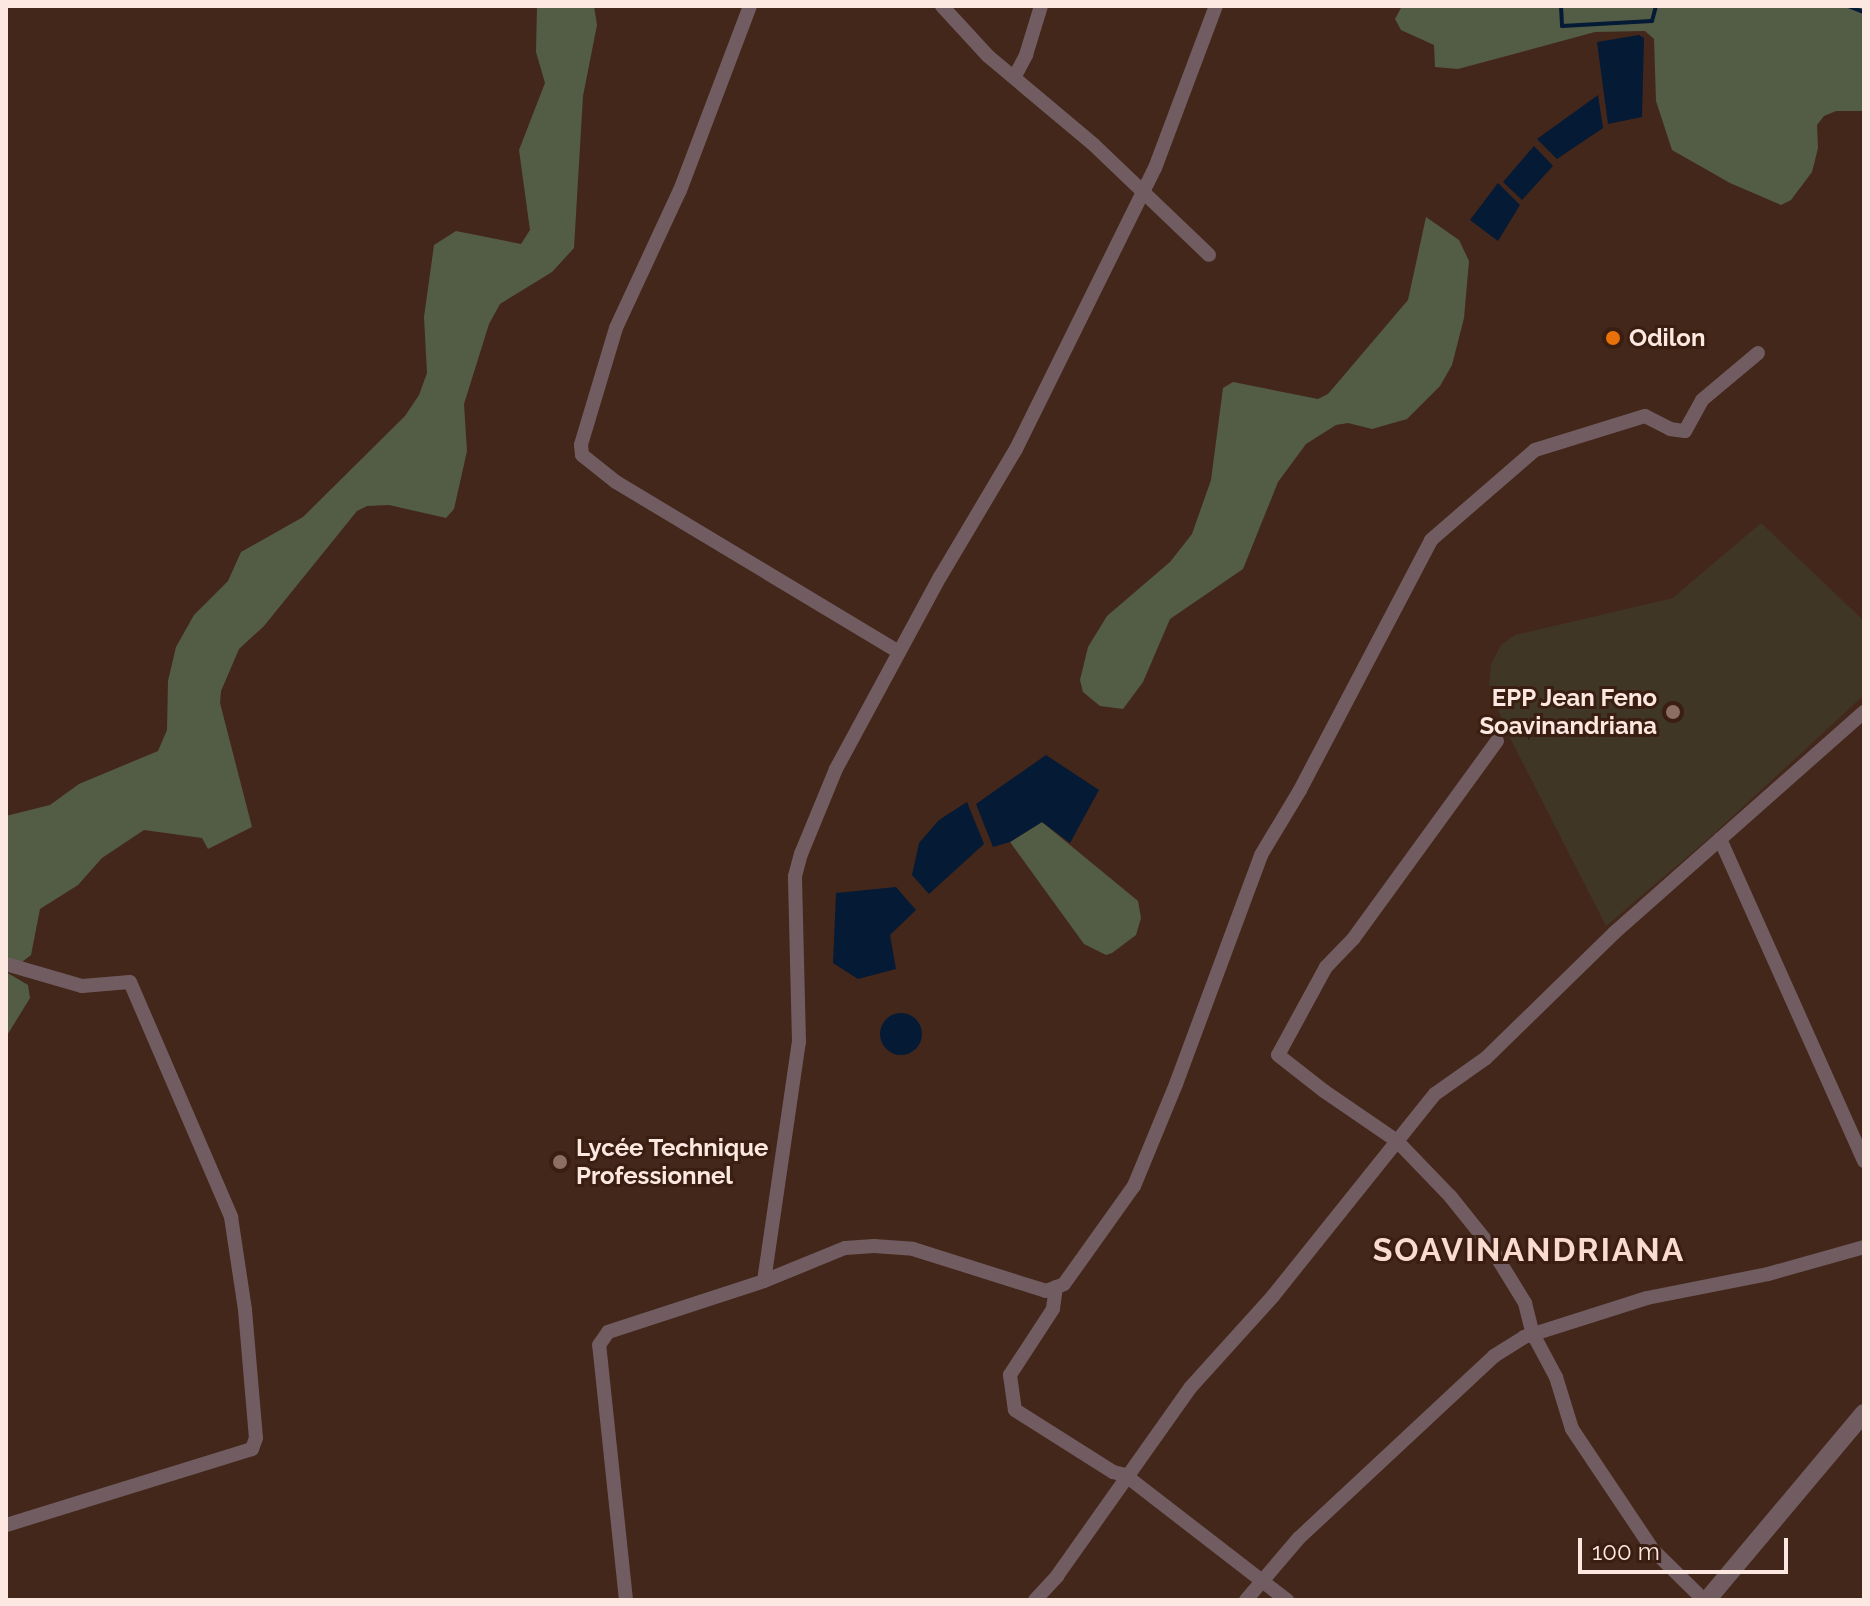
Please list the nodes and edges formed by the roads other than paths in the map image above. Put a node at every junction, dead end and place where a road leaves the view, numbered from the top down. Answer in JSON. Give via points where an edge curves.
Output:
{"nodes":[{"id":1,"x":750,"y":6,"type":"edge"},
{"id":2,"x":942,"y":6,"type":"edge"},
{"id":3,"x":1041,"y":6,"type":"edge"},
{"id":4,"x":1216,"y":6,"type":"edge"},
{"id":5,"x":1015,"y":76,"type":"junction"},
{"id":6,"x":1142,"y":191,"type":"junction"},
{"id":7,"x":1209,"y":255,"type":"dead end"},
{"id":8,"x":1758,"y":353,"type":"dead end"},
{"id":9,"x":899,"y":652,"type":"junction"},
{"id":10,"x":1864,"y":712,"type":"edge"},
{"id":11,"x":1497,"y":741,"type":"dead end"},
{"id":12,"x":1720,"y":839,"type":"junction"},
{"id":13,"x":6,"y":964,"type":"edge"},
{"id":14,"x":1397,"y":1141,"type":"junction"},
{"id":15,"x":1864,"y":1161,"type":"edge"},
{"id":16,"x":1864,"y":1247,"type":"edge"},
{"id":17,"x":764,"y":1281,"type":"junction"},
{"id":18,"x":1056,"y":1287,"type":"junction"},
{"id":19,"x":1533,"y":1334,"type":"junction"},
{"id":20,"x":1864,"y":1413,"type":"edge"},
{"id":21,"x":1125,"y":1475,"type":"junction"},
{"id":22,"x":6,"y":1525,"type":"edge"},
{"id":23,"x":1261,"y":1582,"type":"junction"},
{"id":24,"x":626,"y":1600,"type":"edge"},
{"id":25,"x":1035,"y":1600,"type":"edge"},
{"id":26,"x":1246,"y":1600,"type":"edge"},
{"id":27,"x":1287,"y":1600,"type":"edge"},
{"id":28,"x":1706,"y":1600,"type":"edge"}],
"edges":[{"from":1,"to":9,"type":"street","via":[[680,190],[616,328],[582,455],[616,482]]},
{"from":2,"to":5,"type":"street","via":[[988,56]]},
{"from":3,"to":5,"type":"street"},
{"from":4,"to":6,"type":"street"},
{"from":5,"to":6,"type":"street"},
{"from":6,"to":7,"type":"street"},
{"from":6,"to":9,"type":"street","via":[[1016,449]]},
{"from":8,"to":18,"type":"street","via":[[1702,400],[1685,431],[1645,416],[1535,450],[1431,540],[1261,855],[1134,1186],[1064,1284]]},
{"from":9,"to":17,"type":"street","via":[[836,769],[795,876],[799,1042]]},
{"from":10,"to":12,"type":"street"},
{"from":11,"to":14,"type":"street","via":[[1353,939],[1326,967],[1278,1055]]},
{"from":12,"to":14,"type":"street","via":[[1486,1058],[1435,1094]]},
{"from":12,"to":15,"type":"street"},
{"from":13,"to":22,"type":"street","via":[[82,986],[130,982],[231,1217],[256,1438],[252,1449]]},
{"from":14,"to":19,"type":"street","via":[[1490,1246],[1525,1303]]},
{"from":14,"to":21,"type":"street","via":[[1273,1296],[1190,1388]]},
{"from":16,"to":19,"type":"street","via":[[1768,1274],[1647,1298]]},
{"from":17,"to":18,"type":"street","via":[[845,1248],[874,1246],[913,1249],[1046,1291]]},
{"from":17,"to":24,"type":"street","via":[[608,1332],[599,1345]]},
{"from":18,"to":21,"type":"street","via":[[1053,1309],[1010,1375],[1015,1410]]},
{"from":19,"to":23,"type":"street","via":[[1494,1356],[1299,1538]]},
{"from":19,"to":28,"type":"street","via":[[1556,1377],[1572,1429],[1608,1486],[1653,1550]]},
{"from":20,"to":28,"type":"street"},
{"from":21,"to":23,"type":"street"},
{"from":21,"to":25,"type":"street"},
{"from":23,"to":26,"type":"street"},
{"from":23,"to":27,"type":"street"}]}
